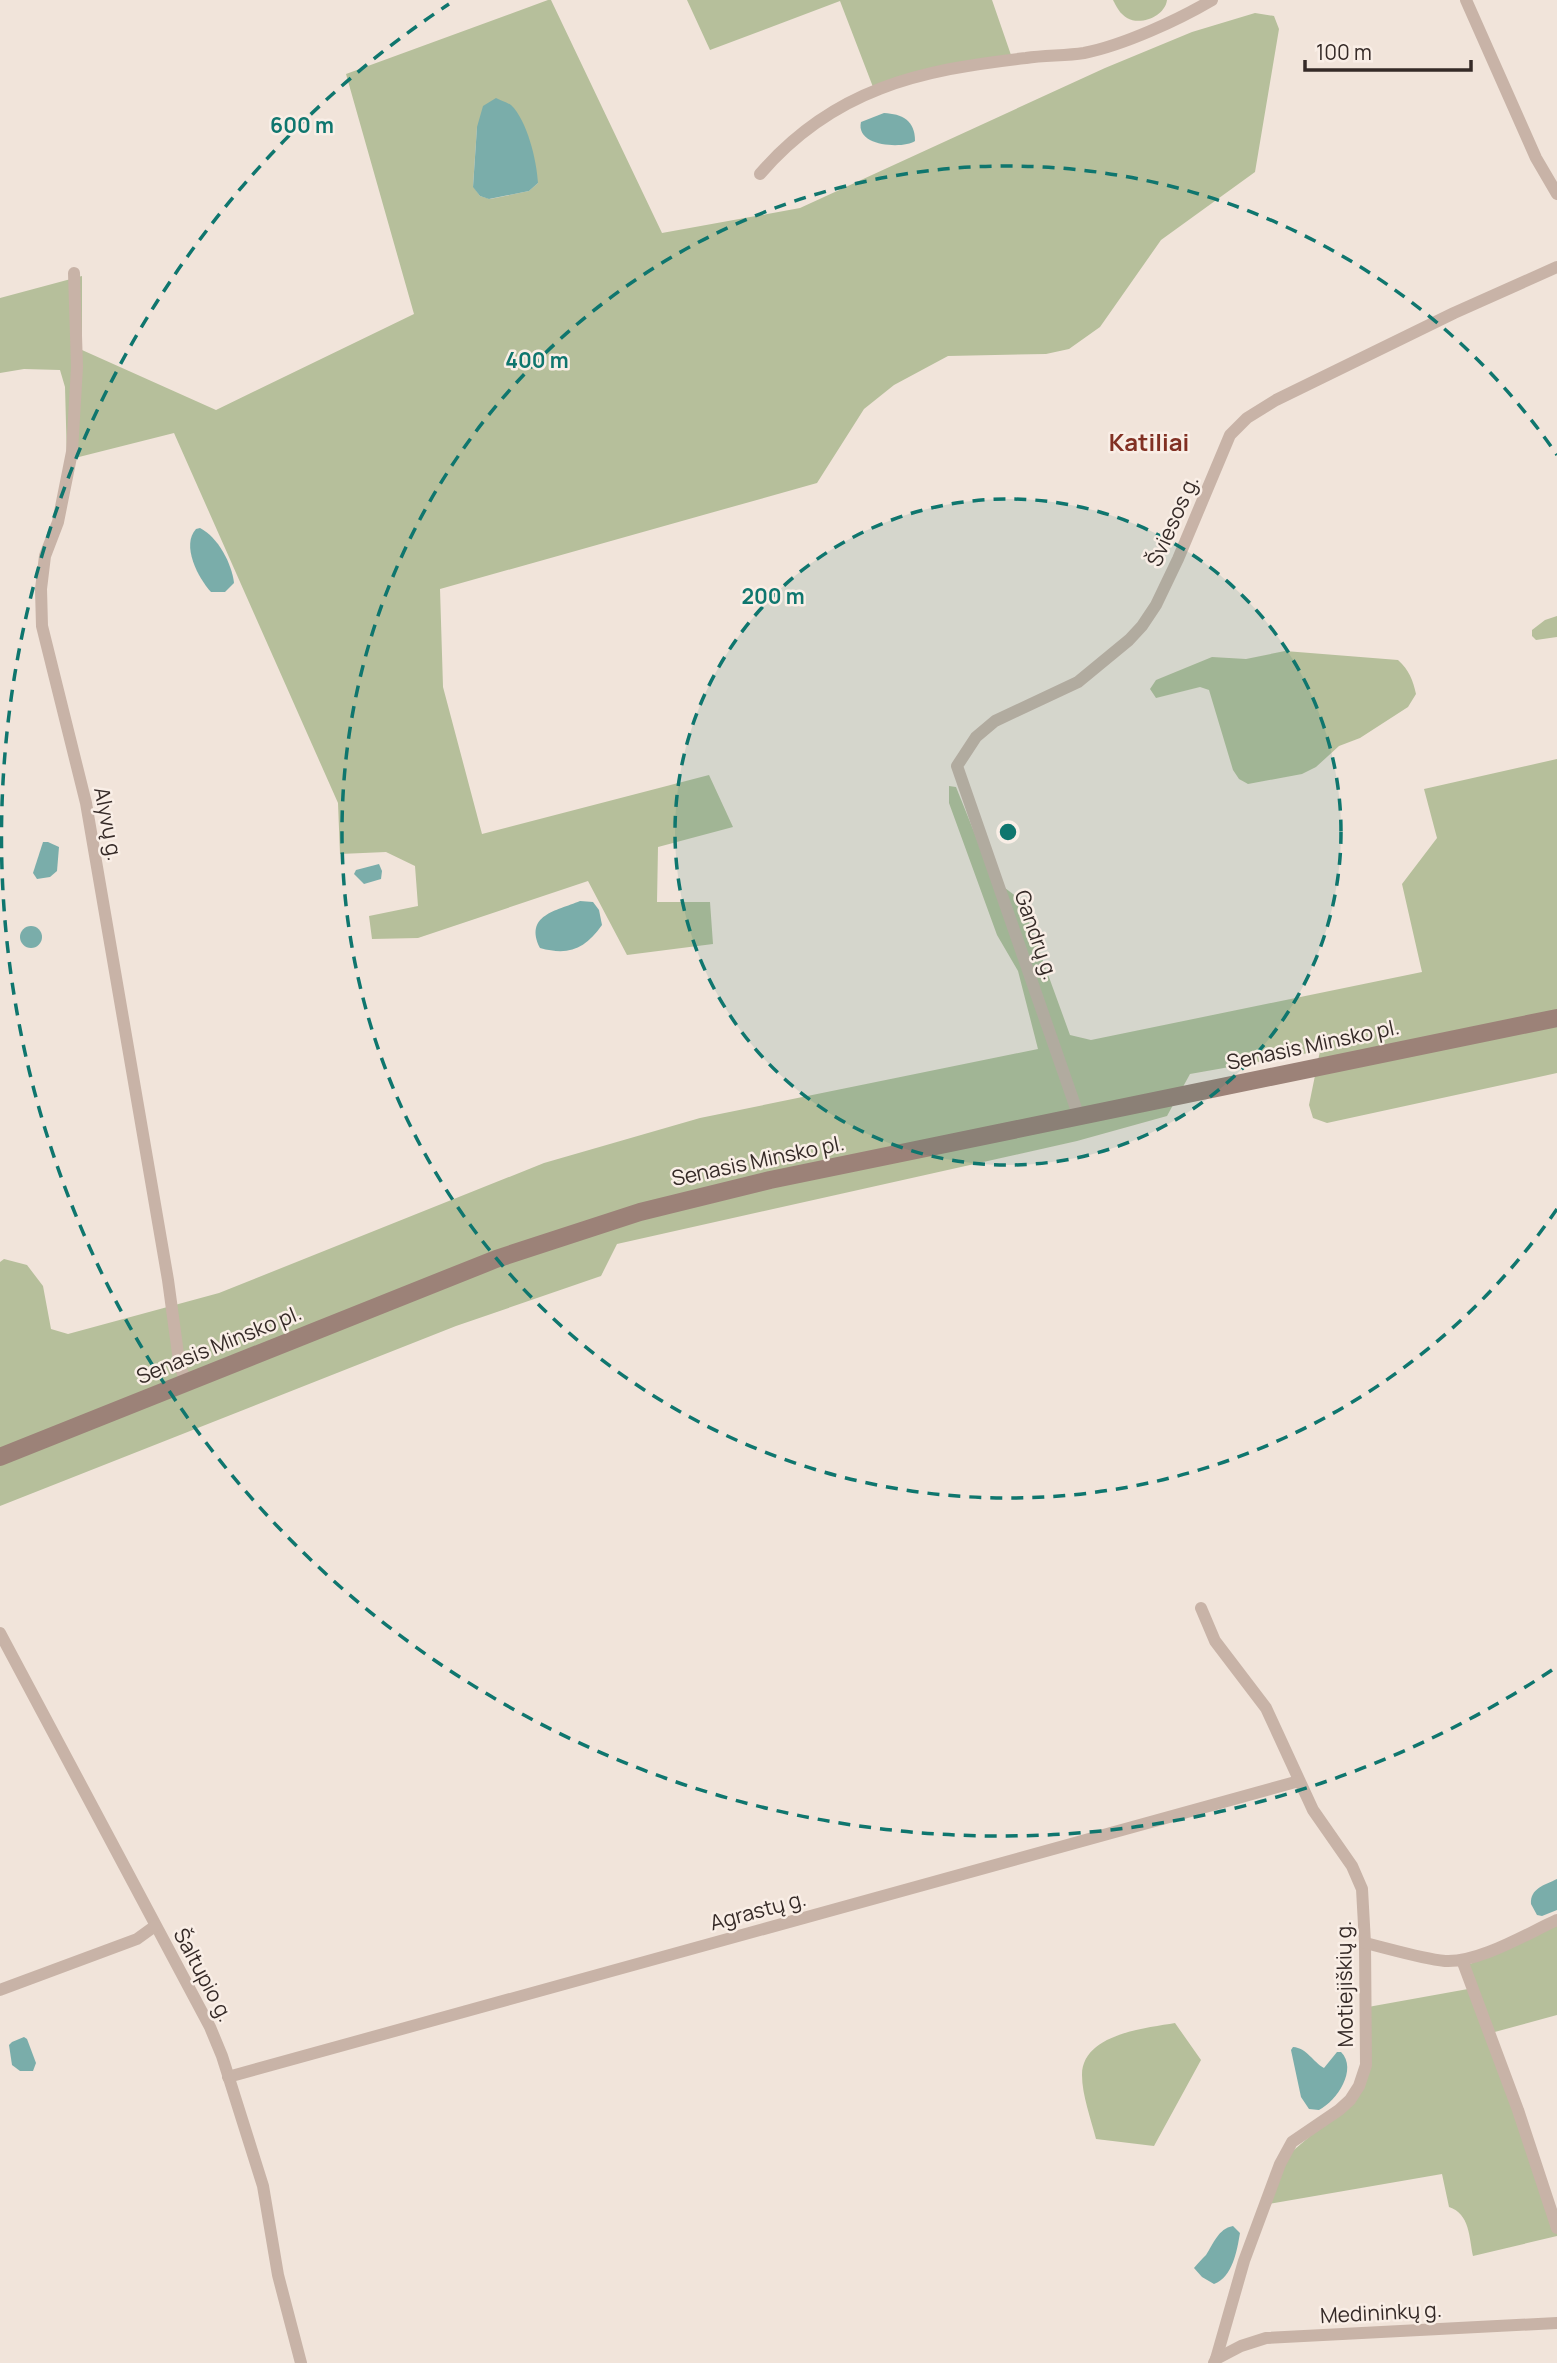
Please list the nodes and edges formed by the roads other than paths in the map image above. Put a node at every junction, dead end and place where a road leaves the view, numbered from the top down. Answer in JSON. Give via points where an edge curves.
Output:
{"nodes":[{"id":1,"x":1212,"y":0,"type":"edge"},
{"id":2,"x":1466,"y":0,"type":"edge"},
{"id":3,"x":760,"y":174,"type":"dead end"},
{"id":4,"x":1557,"y":194,"type":"edge"},
{"id":5,"x":1557,"y":267,"type":"edge"},
{"id":6,"x":74,"y":273,"type":"dead end"},
{"id":7,"x":957,"y":766,"type":"joint"},
{"id":8,"x":1557,"y":1018,"type":"edge"},
{"id":9,"x":1079,"y":1117,"type":"junction"},
{"id":10,"x":186,"y":1384,"type":"junction"},
{"id":11,"x":0,"y":1457,"type":"edge"},
{"id":12,"x":1201,"y":1608,"type":"dead end"},
{"id":13,"x":0,"y":1633,"type":"edge"},
{"id":14,"x":1299,"y":1781,"type":"junction"},
{"id":15,"x":1557,"y":1920,"type":"edge"},
{"id":16,"x":155,"y":1926,"type":"junction"},
{"id":17,"x":1365,"y":1943,"type":"junction"},
{"id":18,"x":1462,"y":1960,"type":"junction"},
{"id":19,"x":0,"y":1990,"type":"edge"},
{"id":20,"x":228,"y":2077,"type":"junction"},
{"id":21,"x":1557,"y":2228,"type":"edge"},
{"id":22,"x":1557,"y":2323,"type":"edge"},
{"id":23,"x":1215,"y":2361,"type":"edge"},
{"id":24,"x":301,"y":2363,"type":"edge"}],
"edges":[{"from":1,"to":3,"type":"street","via":[[1179,19],[1085,53],[947,69],[872,91],[816,122],[781,149]]},
{"from":2,"to":4,"type":"street","via":[[1536,158]]},
{"from":5,"to":7,"type":"street","name":"Šviesos g.","via":[[1454,313],[1247,418],[1230,435],[1178,559],[1142,626],[1077,682],[995,721],[976,737]]},
{"from":6,"to":10,"type":"street","name":"Alyvų g.","via":[[77,367],[72,453],[58,522],[45,556],[42,626],[86,803]]},
{"from":7,"to":9,"type":"street","name":"Gandrų g."},
{"from":8,"to":9,"type":"main road","name":"Senasis Minsko pl."},
{"from":9,"to":10,"type":"main road","name":"Senasis Minsko pl.","via":[[771,1180],[640,1212],[496,1259]]},
{"from":10,"to":11,"type":"main road","name":"Senasis Minsko pl."},
{"from":12,"to":14,"type":"street","name":"Motiejiškių g.","via":[[1215,1642],[1266,1708]]},
{"from":13,"to":16,"type":"street","name":"Šaltupio g."},
{"from":14,"to":17,"type":"street","name":"Motiejiškių g.","via":[[1362,1889]]},
{"from":14,"to":20,"type":"street","name":"Agrastų g."},
{"from":15,"to":18,"type":"street"},
{"from":16,"to":19,"type":"street","via":[[137,1939]]},
{"from":16,"to":20,"type":"street","name":"Šaltupio g.","via":[[210,2027]]},
{"from":17,"to":18,"type":"street","via":[[1445,1961]]},
{"from":17,"to":23,"type":"street","name":"Motiejiškių g.","via":[[1366,2065],[1359,2086],[1339,2110],[1292,2142],[1280,2164],[1244,2261]]},
{"from":18,"to":21,"type":"street"},
{"from":20,"to":24,"type":"street","name":"Šaltupio g.","via":[[263,2186],[278,2275]]},
{"from":22,"to":23,"type":"street","name":"Medininkų g.","via":[[1266,2338]]}]}
